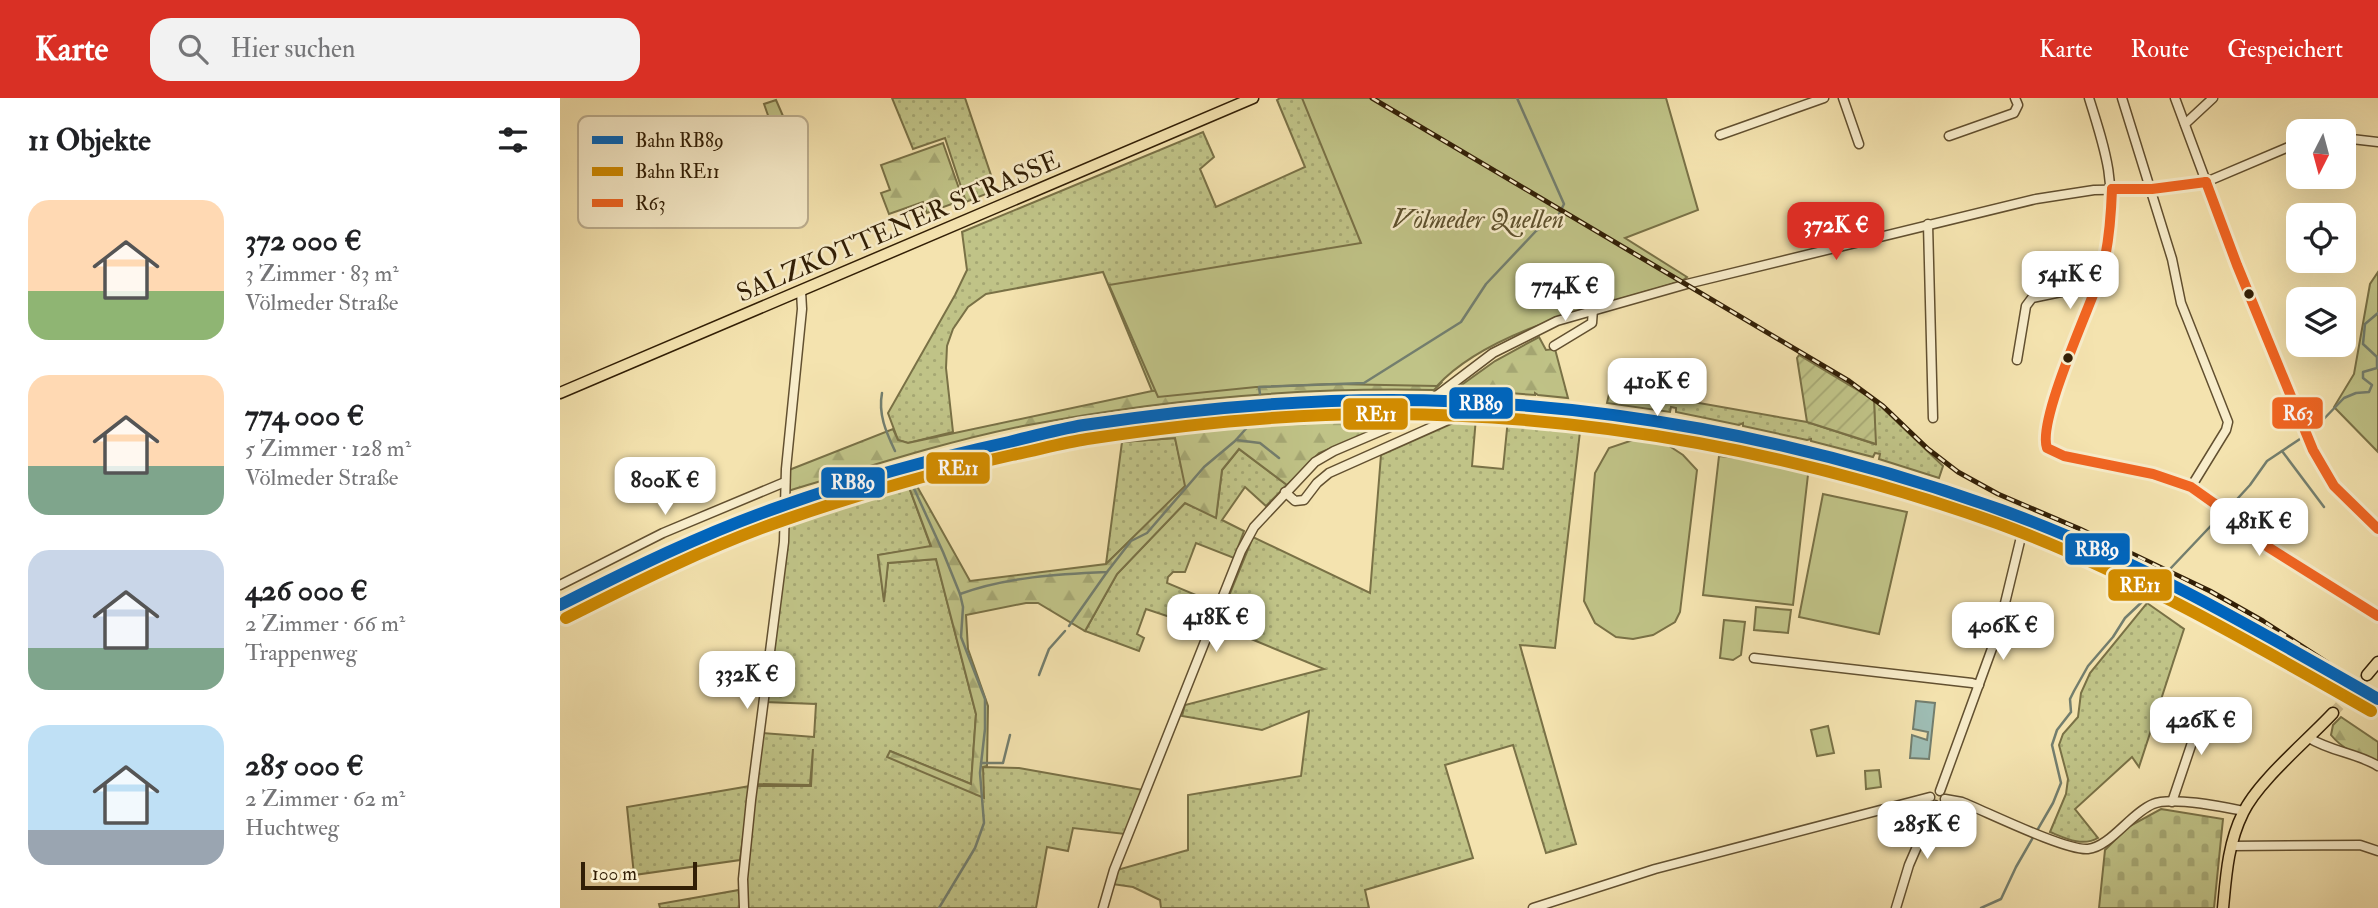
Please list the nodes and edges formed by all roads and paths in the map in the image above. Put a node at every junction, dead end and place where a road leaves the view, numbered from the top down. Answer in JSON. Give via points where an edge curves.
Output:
{"nodes":[{"id":1,"x":1253,"y":98,"type":"edge"},
{"id":2,"x":1824,"y":98,"type":"edge"},
{"id":3,"x":1843,"y":98,"type":"edge"},
{"id":4,"x":2015,"y":98,"type":"edge"},
{"id":5,"x":2089,"y":98,"type":"edge"},
{"id":6,"x":2122,"y":98,"type":"edge"},
{"id":7,"x":2175,"y":98,"type":"edge"},
{"id":8,"x":2213,"y":98,"type":"edge"},
{"id":9,"x":2185,"y":124,"type":"junction"},
{"id":10,"x":1720,"y":135,"type":"dead end"},
{"id":11,"x":1949,"y":136,"type":"dead end"},
{"id":12,"x":2356,"y":139,"type":"edge"},
{"id":13,"x":2378,"y":142,"type":"edge"},
{"id":14,"x":1859,"y":144,"type":"dead end"},
{"id":15,"x":2286,"y":148,"type":"edge"},
{"id":16,"x":2206,"y":182,"type":"junction"},
{"id":17,"x":2112,"y":189,"type":"junction"},
{"id":18,"x":2152,"y":189,"type":"junction"},
{"id":19,"x":1928,"y":224,"type":"junction"},
{"id":20,"x":2095,"y":287,"type":"junction"},
{"id":21,"x":801,"y":291,"type":"junction"},
{"id":22,"x":1593,"y":309,"type":"junction"},
{"id":23,"x":1554,"y":346,"type":"dead end"},
{"id":24,"x":2017,"y":360,"type":"dead end"},
{"id":25,"x":560,"y":393,"type":"edge"},
{"id":26,"x":1933,"y":418,"type":"dead end"},
{"id":27,"x":785,"y":482,"type":"junction"},
{"id":28,"x":2191,"y":487,"type":"junction"},
{"id":29,"x":1286,"y":492,"type":"junction"},
{"id":30,"x":2378,"y":529,"type":"edge"},
{"id":31,"x":560,"y":585,"type":"edge"},
{"id":32,"x":2378,"y":616,"type":"edge"},
{"id":33,"x":1754,"y":658,"type":"dead end"},
{"id":34,"x":2378,"y":662,"type":"edge"},
{"id":35,"x":2367,"y":675,"type":"tunnel mouth"},
{"id":36,"x":1979,"y":685,"type":"junction"},
{"id":37,"x":2205,"y":704,"type":"dead end"},
{"id":38,"x":2333,"y":713,"type":"tunnel mouth"},
{"id":39,"x":2309,"y":738,"type":"junction"},
{"id":40,"x":2378,"y":766,"type":"edge"},
{"id":41,"x":1943,"y":795,"type":"junction"},
{"id":42,"x":1933,"y":801,"type":"junction"},
{"id":43,"x":2172,"y":802,"type":"junction"},
{"id":44,"x":2244,"y":811,"type":"junction"},
{"id":45,"x":2231,"y":846,"type":"junction"},
{"id":46,"x":2378,"y":851,"type":"edge"},
{"id":47,"x":744,"y":908,"type":"edge"},
{"id":48,"x":1103,"y":908,"type":"edge"},
{"id":49,"x":1534,"y":908,"type":"edge"},
{"id":50,"x":1896,"y":908,"type":"edge"},
{"id":51,"x":2222,"y":908,"type":"edge"}],
"edges":[{"from":1,"to":21,"type":"main road","name":"SALZKOTTENER STRASSE"},
{"from":2,"to":10,"type":"street"},
{"from":3,"to":14,"type":"street"},
{"from":4,"to":11,"type":"street","via":[[2014,113]]},
{"from":5,"to":17,"type":"street"},
{"from":6,"to":18,"type":"street"},
{"from":7,"to":9,"type":"street"},
{"from":8,"to":9,"type":"street"},
{"from":9,"to":16,"type":"street"},
{"from":12,"to":13,"type":"street"},
{"from":15,"to":16,"type":"street"},
{"from":16,"to":18,"type":"street"},
{"from":16,"to":30,"type":"street","via":[[2317,459],[2345,500]]},
{"from":17,"to":18,"type":"street"},
{"from":17,"to":19,"type":"street","via":[[2036,199]]},
{"from":17,"to":20,"type":"street","via":[[2108,247]]},
{"from":18,"to":28,"type":"street","via":[[2181,303],[2228,422]]},
{"from":19,"to":22,"type":"street"},
{"from":19,"to":26,"type":"street"},
{"from":20,"to":24,"type":"street","via":[[2032,299],[2026,306]]},
{"from":20,"to":28,"type":"street","via":[[2069,353],[2045,435],[2046,447]]},
{"from":21,"to":25,"type":"main road","name":"SALZKOTTENER STRASSE"},
{"from":21,"to":27,"type":"street"},
{"from":22,"to":23,"type":"street","via":[[1592,323]]},
{"from":22,"to":29,"type":"street","via":[[1557,321],[1493,353],[1402,422],[1315,462]]},
{"from":27,"to":31,"type":"street","via":[[663,533]]},
{"from":27,"to":47,"type":"street","via":[[784,542],[747,841]]},
{"from":28,"to":32,"type":"street","via":[[2268,547]]},
{"from":29,"to":36,"type":"street","via":[[1294,501],[1304,500],[1329,473],[1477,411],[1609,424],[1915,489],[2019,529],[2021,537],[1998,632]]},
{"from":29,"to":48,"type":"street","via":[[1254,527],[1241,551]]},
{"from":33,"to":36,"type":"street"},
{"from":34,"to":35,"type":"main road"},
{"from":36,"to":41,"type":"street"},
{"from":37,"to":43,"type":"street"},
{"from":38,"to":39,"type":"main road"},
{"from":39,"to":40,"type":"street"},
{"from":39,"to":44,"type":"main road"},
{"from":41,"to":42,"type":"street","via":[[1942,804]]},
{"from":41,"to":42,"type":"street","via":[[1934,792]]},
{"from":41,"to":43,"type":"street","via":[[2068,845],[2090,849],[2150,805]]},
{"from":42,"to":49,"type":"street","via":[[1666,866]]},
{"from":42,"to":50,"type":"street"},
{"from":43,"to":44,"type":"street"},
{"from":44,"to":45,"type":"main road"},
{"from":45,"to":46,"type":"street","via":[[2360,845]]},
{"from":45,"to":51,"type":"main road"}]}
